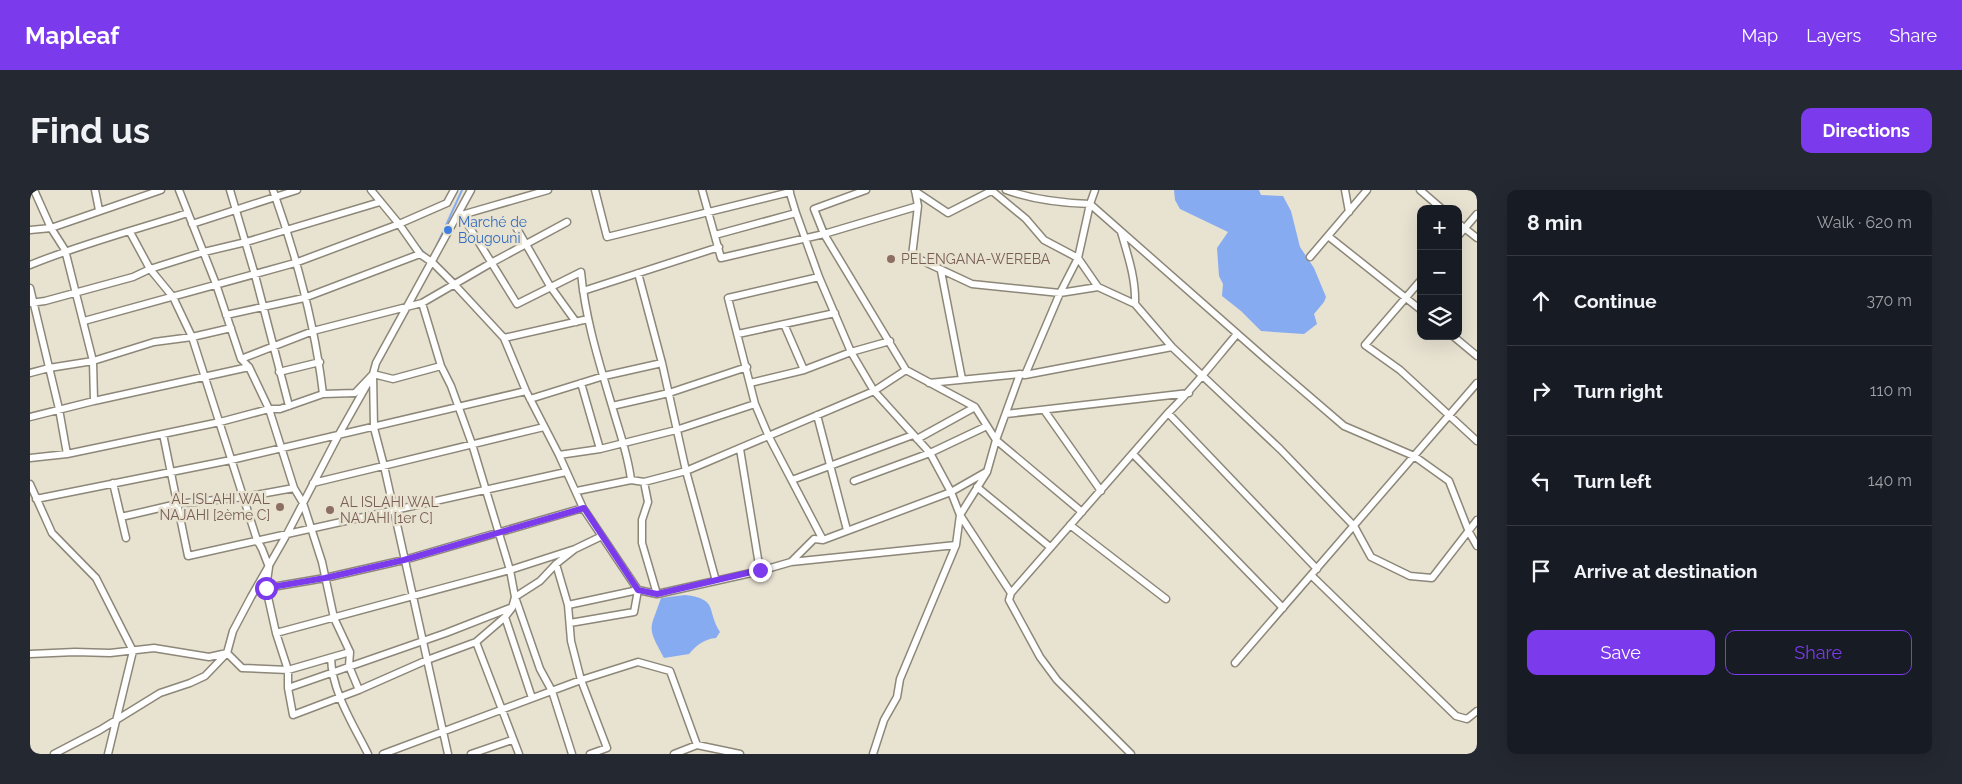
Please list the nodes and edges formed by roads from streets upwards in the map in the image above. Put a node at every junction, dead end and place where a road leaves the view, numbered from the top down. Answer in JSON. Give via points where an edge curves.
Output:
{"nodes":[{"id":1,"x":34,"y":190,"type":"edge"},
{"id":2,"x":95,"y":190,"type":"edge"},
{"id":3,"x":161,"y":190,"type":"edge"},
{"id":4,"x":179,"y":190,"type":"edge"},
{"id":5,"x":230,"y":190,"type":"edge"},
{"id":6,"x":297,"y":190,"type":"edge"},
{"id":7,"x":373,"y":190,"type":"edge"},
{"id":8,"x":454,"y":190,"type":"edge"},
{"id":9,"x":471,"y":190,"type":"edge"},
{"id":10,"x":548,"y":190,"type":"edge"},
{"id":11,"x":605,"y":190,"type":"edge"},
{"id":12,"x":702,"y":190,"type":"edge"},
{"id":13,"x":866,"y":190,"type":"edge"},
{"id":14,"x":915,"y":190,"type":"edge"},
{"id":15,"x":991,"y":190,"type":"edge"},
{"id":16,"x":1006,"y":190,"type":"edge"},
{"id":17,"x":1095,"y":190,"type":"edge"},
{"id":18,"x":1345,"y":190,"type":"edge"},
{"id":19,"x":1367,"y":190,"type":"edge"},
{"id":20,"x":1420,"y":190,"type":"edge"},
{"id":21,"x":596,"y":191,"type":"edge"},
{"id":22,"x":790,"y":191,"type":"edge"},
{"id":23,"x":274,"y":193,"type":"edge"},
{"id":24,"x":380,"y":202,"type":"junction"},
{"id":25,"x":1090,"y":204,"type":"junction"},
{"id":26,"x":1437,"y":205,"type":"edge"},
{"id":27,"x":918,"y":206,"type":"junction"},
{"id":28,"x":99,"y":210,"type":"junction"},
{"id":29,"x":236,"y":210,"type":"junction"},
{"id":30,"x":708,"y":212,"type":"junction"},
{"id":31,"x":1349,"y":212,"type":"junction"},
{"id":32,"x":188,"y":213,"type":"junction"},
{"id":33,"x":796,"y":213,"type":"junction"},
{"id":34,"x":1477,"y":214,"type":"edge"},
{"id":35,"x":458,"y":216,"type":"junction"},
{"id":36,"x":567,"y":222,"type":"dead end"},
{"id":37,"x":192,"y":224,"type":"junction"},
{"id":38,"x":399,"y":224,"type":"junction"},
{"id":39,"x":1462,"y":225,"type":"edge"},
{"id":40,"x":516,"y":227,"type":"dead end"},
{"id":41,"x":51,"y":228,"type":"junction"},
{"id":42,"x":1465,"y":228,"type":"junction"},
{"id":43,"x":30,"y":230,"type":"edge"},
{"id":44,"x":286,"y":230,"type":"junction"},
{"id":45,"x":1121,"y":231,"type":"junction"},
{"id":46,"x":1462,"y":231,"type":"edge"},
{"id":47,"x":130,"y":232,"type":"junction"},
{"id":48,"x":824,"y":234,"type":"junction"},
{"id":49,"x":715,"y":235,"type":"junction"},
{"id":50,"x":1328,"y":236,"type":"junction"},
{"id":51,"x":805,"y":238,"type":"junction"},
{"id":52,"x":1477,"y":238,"type":"edge"},
{"id":53,"x":246,"y":242,"type":"junction"},
{"id":54,"x":526,"y":243,"type":"junction"},
{"id":55,"x":719,"y":247,"type":"junction"},
{"id":56,"x":65,"y":250,"type":"junction"},
{"id":57,"x":204,"y":252,"type":"junction"},
{"id":58,"x":420,"y":254,"type":"junction"},
{"id":59,"x":1310,"y":257,"type":"dead end"},
{"id":60,"x":1078,"y":258,"type":"junction"},
{"id":61,"x":295,"y":263,"type":"junction"},
{"id":62,"x":432,"y":263,"type":"junction"},
{"id":63,"x":491,"y":263,"type":"junction"},
{"id":64,"x":30,"y":265,"type":"edge"},
{"id":65,"x":150,"y":269,"type":"junction"},
{"id":66,"x":941,"y":271,"type":"junction"},
{"id":67,"x":638,"y":273,"type":"junction"},
{"id":68,"x":255,"y":275,"type":"junction"},
{"id":69,"x":819,"y":277,"type":"junction"},
{"id":70,"x":216,"y":284,"type":"junction"},
{"id":71,"x":454,"y":284,"type":"junction"},
{"id":72,"x":1417,"y":284,"type":"edge"},
{"id":73,"x":550,"y":286,"type":"junction"},
{"id":74,"x":1098,"y":287,"type":"junction"},
{"id":75,"x":30,"y":288,"type":"edge"},
{"id":76,"x":583,"y":291,"type":"junction"},
{"id":77,"x":75,"y":292,"type":"junction"},
{"id":78,"x":1060,"y":294,"type":"junction"},
{"id":79,"x":174,"y":297,"type":"junction"},
{"id":80,"x":304,"y":298,"type":"junction"},
{"id":81,"x":1405,"y":298,"type":"junction"},
{"id":82,"x":32,"y":303,"type":"edge"},
{"id":83,"x":422,"y":303,"type":"junction"},
{"id":84,"x":1135,"y":304,"type":"junction"},
{"id":85,"x":263,"y":306,"type":"junction"},
{"id":86,"x":408,"y":307,"type":"junction"},
{"id":87,"x":1417,"y":307,"type":"edge"},
{"id":88,"x":834,"y":313,"type":"junction"},
{"id":89,"x":226,"y":315,"type":"junction"},
{"id":90,"x":84,"y":320,"type":"junction"},
{"id":91,"x":588,"y":320,"type":"junction"},
{"id":92,"x":576,"y":322,"type":"junction"},
{"id":93,"x":784,"y":324,"type":"junction"},
{"id":94,"x":231,"y":328,"type":"junction"},
{"id":95,"x":313,"y":331,"type":"junction"},
{"id":96,"x":738,"y":334,"type":"junction"},
{"id":97,"x":1237,"y":334,"type":"junction"},
{"id":98,"x":192,"y":337,"type":"junction"},
{"id":99,"x":504,"y":338,"type":"junction"},
{"id":100,"x":1458,"y":340,"type":"edge"},
{"id":101,"x":890,"y":341,"type":"junction"},
{"id":102,"x":1172,"y":346,"type":"junction"},
{"id":103,"x":272,"y":347,"type":"junction"},
{"id":104,"x":851,"y":352,"type":"junction"},
{"id":105,"x":1477,"y":356,"type":"edge"},
{"id":106,"x":241,"y":359,"type":"junction"},
{"id":107,"x":93,"y":361,"type":"junction"},
{"id":108,"x":320,"y":362,"type":"junction"},
{"id":109,"x":662,"y":363,"type":"junction"},
{"id":110,"x":441,"y":366,"type":"junction"},
{"id":111,"x":250,"y":367,"type":"junction"},
{"id":112,"x":49,"y":368,"type":"junction"},
{"id":113,"x":746,"y":368,"type":"junction"},
{"id":114,"x":804,"y":370,"type":"junction"},
{"id":115,"x":906,"y":370,"type":"junction"},
{"id":116,"x":279,"y":372,"type":"junction"},
{"id":117,"x":30,"y":373,"type":"edge"},
{"id":118,"x":373,"y":374,"type":"junction"},
{"id":119,"x":1022,"y":374,"type":"junction"},
{"id":120,"x":604,"y":376,"type":"junction"},
{"id":121,"x":1201,"y":376,"type":"junction"},
{"id":122,"x":204,"y":377,"type":"junction"},
{"id":123,"x":962,"y":380,"type":"junction"},
{"id":124,"x":581,"y":383,"type":"junction"},
{"id":125,"x":750,"y":383,"type":"junction"},
{"id":126,"x":928,"y":383,"type":"junction"},
{"id":127,"x":1477,"y":383,"type":"edge"},
{"id":128,"x":526,"y":391,"type":"junction"},
{"id":129,"x":874,"y":391,"type":"junction"},
{"id":130,"x":1189,"y":393,"type":"junction"},
{"id":131,"x":323,"y":394,"type":"junction"},
{"id":132,"x":669,"y":394,"type":"junction"},
{"id":133,"x":530,"y":399,"type":"junction"},
{"id":134,"x":94,"y":401,"type":"junction"},
{"id":135,"x":756,"y":404,"type":"junction"},
{"id":136,"x":288,"y":406,"type":"junction"},
{"id":137,"x":612,"y":406,"type":"junction"},
{"id":138,"x":460,"y":407,"type":"junction"},
{"id":139,"x":975,"y":408,"type":"junction"},
{"id":140,"x":59,"y":409,"type":"junction"},
{"id":141,"x":268,"y":409,"type":"junction"},
{"id":142,"x":1044,"y":410,"type":"junction"},
{"id":143,"x":1168,"y":413,"type":"junction"},
{"id":144,"x":1006,"y":414,"type":"junction"},
{"id":145,"x":817,"y":415,"type":"junction"},
{"id":146,"x":1449,"y":415,"type":"junction"},
{"id":147,"x":30,"y":417,"type":"edge"},
{"id":148,"x":220,"y":422,"type":"junction"},
{"id":149,"x":988,"y":426,"type":"junction"},
{"id":150,"x":544,"y":427,"type":"junction"},
{"id":151,"x":374,"y":428,"type":"junction"},
{"id":152,"x":676,"y":430,"type":"junction"},
{"id":153,"x":164,"y":434,"type":"junction"},
{"id":154,"x":338,"y":436,"type":"junction"},
{"id":155,"x":769,"y":437,"type":"junction"},
{"id":156,"x":915,"y":437,"type":"junction"},
{"id":157,"x":996,"y":440,"type":"junction"},
{"id":158,"x":1477,"y":441,"type":"edge"},
{"id":159,"x":472,"y":444,"type":"junction"},
{"id":160,"x":625,"y":444,"type":"junction"},
{"id":161,"x":282,"y":449,"type":"junction"},
{"id":162,"x":600,"y":449,"type":"junction"},
{"id":163,"x":740,"y":449,"type":"junction"},
{"id":164,"x":930,"y":453,"type":"junction"},
{"id":165,"x":66,"y":454,"type":"junction"},
{"id":166,"x":1132,"y":454,"type":"junction"},
{"id":167,"x":559,"y":455,"type":"junction"},
{"id":168,"x":1414,"y":456,"type":"junction"},
{"id":169,"x":30,"y":458,"type":"edge"},
{"id":170,"x":231,"y":460,"type":"junction"},
{"id":171,"x":384,"y":466,"type":"junction"},
{"id":172,"x":830,"y":467,"type":"junction"},
{"id":173,"x":686,"y":471,"type":"junction"},
{"id":174,"x":566,"y":472,"type":"junction"},
{"id":175,"x":987,"y":472,"type":"junction"},
{"id":176,"x":170,"y":473,"type":"junction"},
{"id":177,"x":631,"y":480,"type":"junction"},
{"id":178,"x":792,"y":480,"type":"junction"},
{"id":179,"x":854,"y":481,"type":"dead end"},
{"id":180,"x":644,"y":482,"type":"junction"},
{"id":181,"x":113,"y":483,"type":"junction"},
{"id":182,"x":313,"y":483,"type":"junction"},
{"id":183,"x":30,"y":484,"type":"edge"},
{"id":184,"x":294,"y":488,"type":"junction"},
{"id":185,"x":977,"y":488,"type":"junction"},
{"id":186,"x":486,"y":490,"type":"junction"},
{"id":187,"x":1101,"y":490,"type":"junction"},
{"id":188,"x":577,"y":491,"type":"junction"},
{"id":189,"x":951,"y":492,"type":"junction"},
{"id":190,"x":244,"y":497,"type":"junction"},
{"id":191,"x":36,"y":499,"type":"junction"},
{"id":192,"x":303,"y":503,"type":"junction"},
{"id":193,"x":177,"y":504,"type":"junction"},
{"id":194,"x":584,"y":508,"type":"junction"},
{"id":195,"x":393,"y":510,"type":"junction"},
{"id":196,"x":1082,"y":512,"type":"junction"},
{"id":197,"x":960,"y":515,"type":"junction"},
{"id":198,"x":121,"y":517,"type":"junction"},
{"id":199,"x":1477,"y":520,"type":"edge"},
{"id":200,"x":1070,"y":525,"type":"junction"},
{"id":201,"x":1354,"y":526,"type":"junction"},
{"id":202,"x":311,"y":528,"type":"junction"},
{"id":203,"x":847,"y":530,"type":"junction"},
{"id":204,"x":498,"y":532,"type":"junction"},
{"id":205,"x":1469,"y":532,"type":"junction"},
{"id":206,"x":287,"y":534,"type":"junction"},
{"id":207,"x":602,"y":536,"type":"junction"},
{"id":208,"x":126,"y":538,"type":"dead end"},
{"id":209,"x":257,"y":540,"type":"junction"},
{"id":210,"x":824,"y":540,"type":"junction"},
{"id":211,"x":956,"y":545,"type":"junction"},
{"id":212,"x":1477,"y":546,"type":"edge"},
{"id":213,"x":1050,"y":547,"type":"junction"},
{"id":214,"x":575,"y":549,"type":"junction"},
{"id":215,"x":404,"y":560,"type":"junction"},
{"id":216,"x":791,"y":562,"type":"junction"},
{"id":217,"x":556,"y":564,"type":"junction"},
{"id":218,"x":269,"y":567,"type":"junction"},
{"id":219,"x":1317,"y":569,"type":"junction"},
{"id":220,"x":510,"y":570,"type":"junction"},
{"id":221,"x":760,"y":570,"type":"junction"},
{"id":222,"x":1311,"y":575,"type":"junction"},
{"id":223,"x":325,"y":578,"type":"junction"},
{"id":224,"x":716,"y":580,"type":"junction"},
{"id":225,"x":266,"y":588,"type":"junction"},
{"id":226,"x":638,"y":590,"type":"junction"},
{"id":227,"x":1011,"y":593,"type":"junction"},
{"id":228,"x":657,"y":594,"type":"junction"},
{"id":229,"x":412,"y":597,"type":"junction"},
{"id":230,"x":514,"y":597,"type":"junction"},
{"id":231,"x":1166,"y":599,"type":"dead end"},
{"id":232,"x":568,"y":605,"type":"junction"},
{"id":233,"x":512,"y":608,"type":"junction"},
{"id":234,"x":1283,"y":608,"type":"junction"},
{"id":235,"x":334,"y":618,"type":"junction"},
{"id":236,"x":505,"y":618,"type":"junction"},
{"id":237,"x":570,"y":623,"type":"junction"},
{"id":238,"x":276,"y":633,"type":"junction"},
{"id":239,"x":422,"y":641,"type":"junction"},
{"id":240,"x":476,"y":642,"type":"junction"},
{"id":241,"x":133,"y":650,"type":"junction"},
{"id":242,"x":350,"y":652,"type":"junction"},
{"id":243,"x":227,"y":653,"type":"junction"},
{"id":244,"x":30,"y":654,"type":"edge"},
{"id":245,"x":331,"y":658,"type":"junction"},
{"id":246,"x":427,"y":660,"type":"junction"},
{"id":247,"x":1236,"y":663,"type":"dead end"},
{"id":248,"x":349,"y":666,"type":"junction"},
{"id":249,"x":288,"y":670,"type":"junction"},
{"id":250,"x":331,"y":672,"type":"junction"},
{"id":251,"x":581,"y":680,"type":"junction"},
{"id":252,"x":288,"y":688,"type":"junction"},
{"id":253,"x":359,"y":690,"type":"junction"},
{"id":254,"x":552,"y":691,"type":"junction"},
{"id":255,"x":340,"y":697,"type":"junction"},
{"id":256,"x":532,"y":698,"type":"junction"},
{"id":257,"x":502,"y":709,"type":"junction"},
{"id":258,"x":1477,"y":711,"type":"edge"},
{"id":259,"x":118,"y":718,"type":"junction"},
{"id":260,"x":443,"y":731,"type":"junction"},
{"id":261,"x":512,"y":740,"type":"junction"},
{"id":262,"x":697,"y":745,"type":"junction"},
{"id":263,"x":54,"y":754,"type":"edge"},
{"id":264,"x":108,"y":754,"type":"edge"},
{"id":265,"x":368,"y":754,"type":"edge"},
{"id":266,"x":383,"y":754,"type":"edge"},
{"id":267,"x":448,"y":754,"type":"edge"},
{"id":268,"x":471,"y":754,"type":"edge"},
{"id":269,"x":519,"y":754,"type":"edge"},
{"id":270,"x":572,"y":754,"type":"edge"},
{"id":271,"x":590,"y":754,"type":"edge"},
{"id":272,"x":674,"y":754,"type":"edge"},
{"id":273,"x":740,"y":754,"type":"edge"},
{"id":274,"x":873,"y":754,"type":"edge"},
{"id":275,"x":1131,"y":754,"type":"edge"}],
"edges":[{"from":1,"to":41,"type":"street"},
{"from":2,"to":28,"type":"street"},
{"from":3,"to":28,"type":"street"},
{"from":4,"to":32,"type":"street"},
{"from":5,"to":29,"type":"street"},
{"from":6,"to":23,"type":"street"},
{"from":7,"to":24,"type":"street"},
{"from":8,"to":38,"type":"street","via":[[447,203]]},
{"from":9,"to":35,"type":"street"},
{"from":10,"to":35,"type":"street"},
{"from":11,"to":21,"type":"street"},
{"from":12,"to":30,"type":"street"},
{"from":13,"to":48,"type":"street","via":[[814,209]]},
{"from":14,"to":15,"type":"street","via":[[948,213]]},
{"from":14,"to":27,"type":"street"},
{"from":15,"to":60,"type":"street","via":[[1026,219],[1044,240]]},
{"from":16,"to":25,"type":"street","via":[[1060,203]]},
{"from":17,"to":25,"type":"street"},
{"from":18,"to":31,"type":"street"},
{"from":19,"to":31,"type":"street"},
{"from":20,"to":26,"type":"street"},
{"from":21,"to":30,"type":"street","via":[[607,237]]},
{"from":22,"to":30,"type":"street"},
{"from":22,"to":33,"type":"street"},
{"from":23,"to":29,"type":"street"},
{"from":23,"to":44,"type":"street"},
{"from":24,"to":38,"type":"street"},
{"from":24,"to":44,"type":"street"},
{"from":25,"to":45,"type":"street"},
{"from":25,"to":60,"type":"street"},
{"from":27,"to":48,"type":"street"},
{"from":27,"to":66,"type":"street","via":[[912,256]]},
{"from":28,"to":41,"type":"street"},
{"from":29,"to":37,"type":"street"},
{"from":29,"to":53,"type":"street"},
{"from":30,"to":49,"type":"street"},
{"from":31,"to":50,"type":"street"},
{"from":32,"to":37,"type":"street"},
{"from":32,"to":47,"type":"street"},
{"from":33,"to":49,"type":"street"},
{"from":33,"to":51,"type":"street"},
{"from":34,"to":42,"type":"street"},
{"from":35,"to":62,"type":"street"},
{"from":35,"to":63,"type":"street"},
{"from":36,"to":54,"type":"street"},
{"from":37,"to":57,"type":"street"},
{"from":38,"to":58,"type":"street"},
{"from":38,"to":61,"type":"street"},
{"from":39,"to":42,"type":"street"},
{"from":40,"to":54,"type":"street"},
{"from":41,"to":43,"type":"street"},
{"from":41,"to":56,"type":"street"},
{"from":42,"to":46,"type":"street"},
{"from":42,"to":52,"type":"street"},
{"from":44,"to":53,"type":"street"},
{"from":44,"to":61,"type":"street"},
{"from":45,"to":84,"type":"street","via":[[1133,276]]},
{"from":45,"to":97,"type":"street"},
{"from":47,"to":56,"type":"street"},
{"from":47,"to":65,"type":"street"},
{"from":48,"to":51,"type":"street"},
{"from":48,"to":101,"type":"street"},
{"from":49,"to":55,"type":"street"},
{"from":50,"to":59,"type":"street"},
{"from":50,"to":81,"type":"street"},
{"from":51,"to":55,"type":"street","via":[[721,258]]},
{"from":51,"to":69,"type":"street"},
{"from":53,"to":57,"type":"street"},
{"from":53,"to":68,"type":"street"},
{"from":54,"to":63,"type":"street"},
{"from":54,"to":73,"type":"street"},
{"from":55,"to":67,"type":"street"},
{"from":56,"to":64,"type":"street"},
{"from":56,"to":77,"type":"street"},
{"from":57,"to":65,"type":"street"},
{"from":57,"to":70,"type":"street"},
{"from":58,"to":62,"type":"street"},
{"from":58,"to":80,"type":"street"},
{"from":60,"to":74,"type":"street"},
{"from":60,"to":78,"type":"street"},
{"from":61,"to":68,"type":"street"},
{"from":61,"to":80,"type":"street"},
{"from":62,"to":71,"type":"street"},
{"from":62,"to":86,"type":"street"},
{"from":63,"to":71,"type":"street"},
{"from":63,"to":73,"type":"street","via":[[516,304]]},
{"from":65,"to":77,"type":"street","via":[[133,277]]},
{"from":65,"to":79,"type":"street"},
{"from":66,"to":78,"type":"street","via":[[972,284]]},
{"from":66,"to":123,"type":"street"},
{"from":67,"to":76,"type":"street"},
{"from":67,"to":109,"type":"street"},
{"from":68,"to":70,"type":"street"},
{"from":68,"to":85,"type":"street"},
{"from":69,"to":88,"type":"street"},
{"from":69,"to":96,"type":"street","via":[[728,298]]},
{"from":70,"to":79,"type":"street"},
{"from":70,"to":89,"type":"street"},
{"from":71,"to":83,"type":"street"},
{"from":71,"to":99,"type":"street"},
{"from":72,"to":81,"type":"street"},
{"from":73,"to":76,"type":"street","via":[[582,272]]},
{"from":73,"to":92,"type":"street"},
{"from":74,"to":78,"type":"street"},
{"from":74,"to":84,"type":"street"},
{"from":75,"to":82,"type":"street"},
{"from":76,"to":91,"type":"street"},
{"from":77,"to":82,"type":"street"},
{"from":77,"to":90,"type":"street"},
{"from":78,"to":119,"type":"street"},
{"from":79,"to":90,"type":"street"},
{"from":79,"to":98,"type":"street"},
{"from":80,"to":85,"type":"street"},
{"from":80,"to":95,"type":"street"},
{"from":81,"to":87,"type":"street"},
{"from":81,"to":146,"type":"street","via":[[1366,345],[1400,370]]},
{"from":82,"to":112,"type":"street"},
{"from":83,"to":86,"type":"street"},
{"from":83,"to":110,"type":"street"},
{"from":84,"to":102,"type":"street"},
{"from":85,"to":89,"type":"street"},
{"from":85,"to":103,"type":"street"},
{"from":86,"to":95,"type":"street"},
{"from":86,"to":118,"type":"street"},
{"from":88,"to":93,"type":"street"},
{"from":88,"to":104,"type":"street"},
{"from":89,"to":94,"type":"street"},
{"from":90,"to":107,"type":"street"},
{"from":91,"to":92,"type":"street"},
{"from":91,"to":120,"type":"street"},
{"from":92,"to":99,"type":"street"},
{"from":93,"to":96,"type":"street"},
{"from":93,"to":114,"type":"street"},
{"from":94,"to":98,"type":"street"},
{"from":94,"to":106,"type":"street"},
{"from":95,"to":103,"type":"street"},
{"from":95,"to":108,"type":"street"},
{"from":96,"to":113,"type":"street"},
{"from":97,"to":121,"type":"street"},
{"from":97,"to":168,"type":"street","via":[[1344,426]]},
{"from":98,"to":107,"type":"street","via":[[154,342]]},
{"from":98,"to":122,"type":"street"},
{"from":99,"to":128,"type":"street"},
{"from":100,"to":105,"type":"street"},
{"from":101,"to":104,"type":"street"},
{"from":101,"to":115,"type":"street"},
{"from":102,"to":119,"type":"street"},
{"from":102,"to":121,"type":"street"},
{"from":103,"to":106,"type":"street"},
{"from":103,"to":116,"type":"street"},
{"from":104,"to":114,"type":"street"},
{"from":104,"to":129,"type":"street"},
{"from":106,"to":111,"type":"street"},
{"from":107,"to":112,"type":"street"},
{"from":107,"to":134,"type":"street"},
{"from":108,"to":116,"type":"street"},
{"from":108,"to":131,"type":"street"},
{"from":109,"to":120,"type":"street"},
{"from":109,"to":132,"type":"street"},
{"from":110,"to":118,"type":"street","via":[[393,379]]},
{"from":110,"to":138,"type":"street"},
{"from":111,"to":122,"type":"street"},
{"from":111,"to":141,"type":"street"},
{"from":112,"to":117,"type":"street"},
{"from":112,"to":140,"type":"street"},
{"from":113,"to":125,"type":"street"},
{"from":113,"to":132,"type":"street"},
{"from":114,"to":125,"type":"street"},
{"from":115,"to":126,"type":"street"},
{"from":115,"to":129,"type":"street"},
{"from":116,"to":136,"type":"street"},
{"from":118,"to":131,"type":"street","via":[[355,393]]},
{"from":118,"to":151,"type":"street"},
{"from":118,"to":154,"type":"street"},
{"from":119,"to":123,"type":"street"},
{"from":119,"to":144,"type":"street"},
{"from":120,"to":124,"type":"street"},
{"from":120,"to":137,"type":"street"},
{"from":121,"to":130,"type":"street"},
{"from":121,"to":201,"type":"street","via":[[1280,449]]},
{"from":122,"to":134,"type":"street"},
{"from":122,"to":148,"type":"street"},
{"from":123,"to":126,"type":"street"},
{"from":124,"to":133,"type":"street"},
{"from":124,"to":162,"type":"street"},
{"from":125,"to":135,"type":"street"},
{"from":126,"to":139,"type":"street"},
{"from":127,"to":146,"type":"street"},
{"from":128,"to":133,"type":"street"},
{"from":128,"to":138,"type":"street"},
{"from":129,"to":145,"type":"street"},
{"from":129,"to":156,"type":"street"},
{"from":130,"to":142,"type":"street"},
{"from":130,"to":143,"type":"street"},
{"from":131,"to":136,"type":"street"},
{"from":132,"to":137,"type":"street"},
{"from":132,"to":152,"type":"street"},
{"from":133,"to":150,"type":"street"},
{"from":134,"to":140,"type":"street"},
{"from":135,"to":152,"type":"street"},
{"from":135,"to":155,"type":"street"},
{"from":136,"to":141,"type":"street"},
{"from":137,"to":160,"type":"street"},
{"from":138,"to":151,"type":"street"},
{"from":138,"to":159,"type":"street"},
{"from":139,"to":149,"type":"street"},
{"from":139,"to":156,"type":"street"},
{"from":140,"to":147,"type":"street"},
{"from":140,"to":165,"type":"street"},
{"from":141,"to":148,"type":"street"},
{"from":141,"to":161,"type":"street"},
{"from":142,"to":144,"type":"street"},
{"from":142,"to":187,"type":"street"},
{"from":143,"to":166,"type":"street"},
{"from":143,"to":219,"type":"street"},
{"from":144,"to":157,"type":"street"},
{"from":145,"to":155,"type":"street"},
{"from":145,"to":172,"type":"street"},
{"from":146,"to":158,"type":"street"},
{"from":146,"to":168,"type":"street"},
{"from":148,"to":153,"type":"street"},
{"from":148,"to":170,"type":"street"},
{"from":149,"to":157,"type":"street"},
{"from":149,"to":164,"type":"street"},
{"from":150,"to":159,"type":"street"},
{"from":150,"to":167,"type":"street"},
{"from":151,"to":154,"type":"street"},
{"from":151,"to":171,"type":"street"},
{"from":152,"to":160,"type":"street"},
{"from":152,"to":173,"type":"street"},
{"from":153,"to":165,"type":"street"},
{"from":153,"to":176,"type":"street"},
{"from":154,"to":161,"type":"street"},
{"from":154,"to":182,"type":"street"},
{"from":155,"to":163,"type":"street"},
{"from":155,"to":178,"type":"street"},
{"from":156,"to":164,"type":"street"},
{"from":156,"to":172,"type":"street"},
{"from":157,"to":175,"type":"street"},
{"from":157,"to":196,"type":"street"},
{"from":159,"to":171,"type":"street"},
{"from":159,"to":186,"type":"street"},
{"from":160,"to":162,"type":"street"},
{"from":160,"to":177,"type":"street"},
{"from":161,"to":170,"type":"street"},
{"from":161,"to":184,"type":"street"},
{"from":162,"to":167,"type":"street"},
{"from":163,"to":173,"type":"street"},
{"from":163,"to":221,"type":"street"},
{"from":164,"to":179,"type":"street"},
{"from":164,"to":189,"type":"street"},
{"from":165,"to":169,"type":"street"},
{"from":166,"to":187,"type":"street"},
{"from":166,"to":234,"type":"street"},
{"from":167,"to":174,"type":"street"},
{"from":168,"to":201,"type":"street"},
{"from":168,"to":205,"type":"street","via":[[1449,481]]},
{"from":170,"to":176,"type":"street"},
{"from":170,"to":190,"type":"street"},
{"from":171,"to":182,"type":"street"},
{"from":171,"to":195,"type":"street"},
{"from":172,"to":178,"type":"street"},
{"from":172,"to":203,"type":"street"},
{"from":173,"to":180,"type":"street"},
{"from":173,"to":224,"type":"street"},
{"from":174,"to":186,"type":"street"},
{"from":174,"to":188,"type":"street"},
{"from":175,"to":185,"type":"street"},
{"from":175,"to":189,"type":"street"},
{"from":176,"to":181,"type":"street"},
{"from":176,"to":193,"type":"street"},
{"from":177,"to":180,"type":"street"},
{"from":177,"to":188,"type":"street"},
{"from":178,"to":210,"type":"street"},
{"from":180,"to":228,"type":"street","via":[[648,502],[642,520],[642,543]]},
{"from":181,"to":191,"type":"street"},
{"from":181,"to":198,"type":"street"},
{"from":182,"to":192,"type":"street"},
{"from":183,"to":191,"type":"street"},
{"from":184,"to":190,"type":"street"},
{"from":184,"to":192,"type":"street"},
{"from":185,"to":197,"type":"street"},
{"from":185,"to":213,"type":"street"},
{"from":186,"to":195,"type":"street"},
{"from":186,"to":204,"type":"street"},
{"from":187,"to":196,"type":"street"},
{"from":188,"to":194,"type":"street"},
{"from":189,"to":197,"type":"street"},
{"from":189,"to":203,"type":"street"},
{"from":190,"to":193,"type":"street"},
{"from":190,"to":209,"type":"street"},
{"from":191,"to":241,"type":"street","via":[[52,533],[96,578]]},
{"from":192,"to":202,"type":"street"},
{"from":192,"to":206,"type":"street"},
{"from":193,"to":198,"type":"street"},
{"from":193,"to":209,"type":"street","via":[[188,556]]},
{"from":194,"to":204,"type":"street"},
{"from":194,"to":207,"type":"street"},
{"from":195,"to":202,"type":"street"},
{"from":195,"to":215,"type":"street"},
{"from":196,"to":200,"type":"street"},
{"from":197,"to":211,"type":"street"},
{"from":197,"to":227,"type":"street"},
{"from":198,"to":208,"type":"street"},
{"from":199,"to":205,"type":"street"},
{"from":200,"to":213,"type":"street"},
{"from":200,"to":231,"type":"street"},
{"from":201,"to":205,"type":"street","via":[[1371,557],[1410,576],[1432,578]]},
{"from":201,"to":219,"type":"street"},
{"from":202,"to":206,"type":"street"},
{"from":202,"to":223,"type":"street"},
{"from":203,"to":210,"type":"street"},
{"from":204,"to":215,"type":"street"},
{"from":204,"to":220,"type":"street"},
{"from":205,"to":212,"type":"street"},
{"from":206,"to":209,"type":"street"},
{"from":206,"to":218,"type":"street"},
{"from":207,"to":214,"type":"street"},
{"from":207,"to":226,"type":"street"},
{"from":209,"to":218,"type":"street"},
{"from":210,"to":216,"type":"street","via":[[814,539]]},
{"from":211,"to":216,"type":"street"},
{"from":211,"to":274,"type":"street","via":[[900,679],[897,697],[884,720]]},
{"from":213,"to":227,"type":"street"},
{"from":214,"to":217,"type":"street"},
{"from":214,"to":220,"type":"street"},
{"from":215,"to":223,"type":"street"},
{"from":215,"to":229,"type":"street"},
{"from":216,"to":221,"type":"street"},
{"from":217,"to":230,"type":"street","via":[[540,581]]},
{"from":217,"to":232,"type":"street"},
{"from":218,"to":225,"type":"street"},
{"from":218,"to":243,"type":"street","via":[[234,631]]},
{"from":219,"to":222,"type":"street"},
{"from":220,"to":229,"type":"street"},
{"from":220,"to":230,"type":"street"},
{"from":221,"to":224,"type":"street"},
{"from":222,"to":234,"type":"street"},
{"from":222,"to":258,"type":"street","via":[[1456,716],[1467,719]]},
{"from":223,"to":225,"type":"street"},
{"from":223,"to":235,"type":"street"},
{"from":224,"to":228,"type":"street"},
{"from":225,"to":238,"type":"street"},
{"from":226,"to":228,"type":"street"},
{"from":226,"to":232,"type":"street"},
{"from":226,"to":237,"type":"street","via":[[634,612]]},
{"from":227,"to":275,"type":"street","via":[[1008,600],[1057,680]]},
{"from":229,"to":235,"type":"street"},
{"from":229,"to":239,"type":"street"},
{"from":230,"to":233,"type":"street"},
{"from":230,"to":254,"type":"street","via":[[540,669]]},
{"from":232,"to":237,"type":"street"},
{"from":233,"to":236,"type":"street"},
{"from":233,"to":239,"type":"street"},
{"from":234,"to":247,"type":"street"},
{"from":235,"to":238,"type":"street"},
{"from":235,"to":242,"type":"street"},
{"from":236,"to":240,"type":"street"},
{"from":236,"to":256,"type":"street"},
{"from":237,"to":251,"type":"street"},
{"from":238,"to":249,"type":"street"},
{"from":239,"to":246,"type":"street"},
{"from":239,"to":248,"type":"street"},
{"from":240,"to":246,"type":"street"},
{"from":240,"to":257,"type":"street"},
{"from":241,"to":243,"type":"street","via":[[154,648],[209,657]]},
{"from":241,"to":244,"type":"street"},
{"from":241,"to":259,"type":"street"},
{"from":242,"to":245,"type":"street"},
{"from":242,"to":248,"type":"street"},
{"from":243,"to":249,"type":"street","via":[[242,668]]},
{"from":243,"to":259,"type":"street","via":[[205,676],[160,693]]},
{"from":245,"to":249,"type":"street"},
{"from":245,"to":250,"type":"street"},
{"from":246,"to":253,"type":"street"},
{"from":246,"to":260,"type":"street"},
{"from":248,"to":250,"type":"street"},
{"from":248,"to":253,"type":"street"},
{"from":249,"to":252,"type":"street"},
{"from":250,"to":252,"type":"street"},
{"from":250,"to":255,"type":"street"},
{"from":251,"to":254,"type":"street"},
{"from":251,"to":262,"type":"street","via":[[638,662],[670,671]]},
{"from":251,"to":271,"type":"street","via":[[607,748]]},
{"from":252,"to":255,"type":"street","via":[[293,715]]},
{"from":253,"to":255,"type":"street"},
{"from":254,"to":256,"type":"street"},
{"from":254,"to":270,"type":"street"},
{"from":255,"to":265,"type":"street"},
{"from":256,"to":257,"type":"street"},
{"from":257,"to":260,"type":"street"},
{"from":257,"to":261,"type":"street"},
{"from":259,"to":263,"type":"street"},
{"from":259,"to":264,"type":"street"},
{"from":260,"to":266,"type":"street"},
{"from":260,"to":267,"type":"street"},
{"from":261,"to":268,"type":"street"},
{"from":261,"to":269,"type":"street"},
{"from":262,"to":272,"type":"street"},
{"from":262,"to":273,"type":"street"}]}
